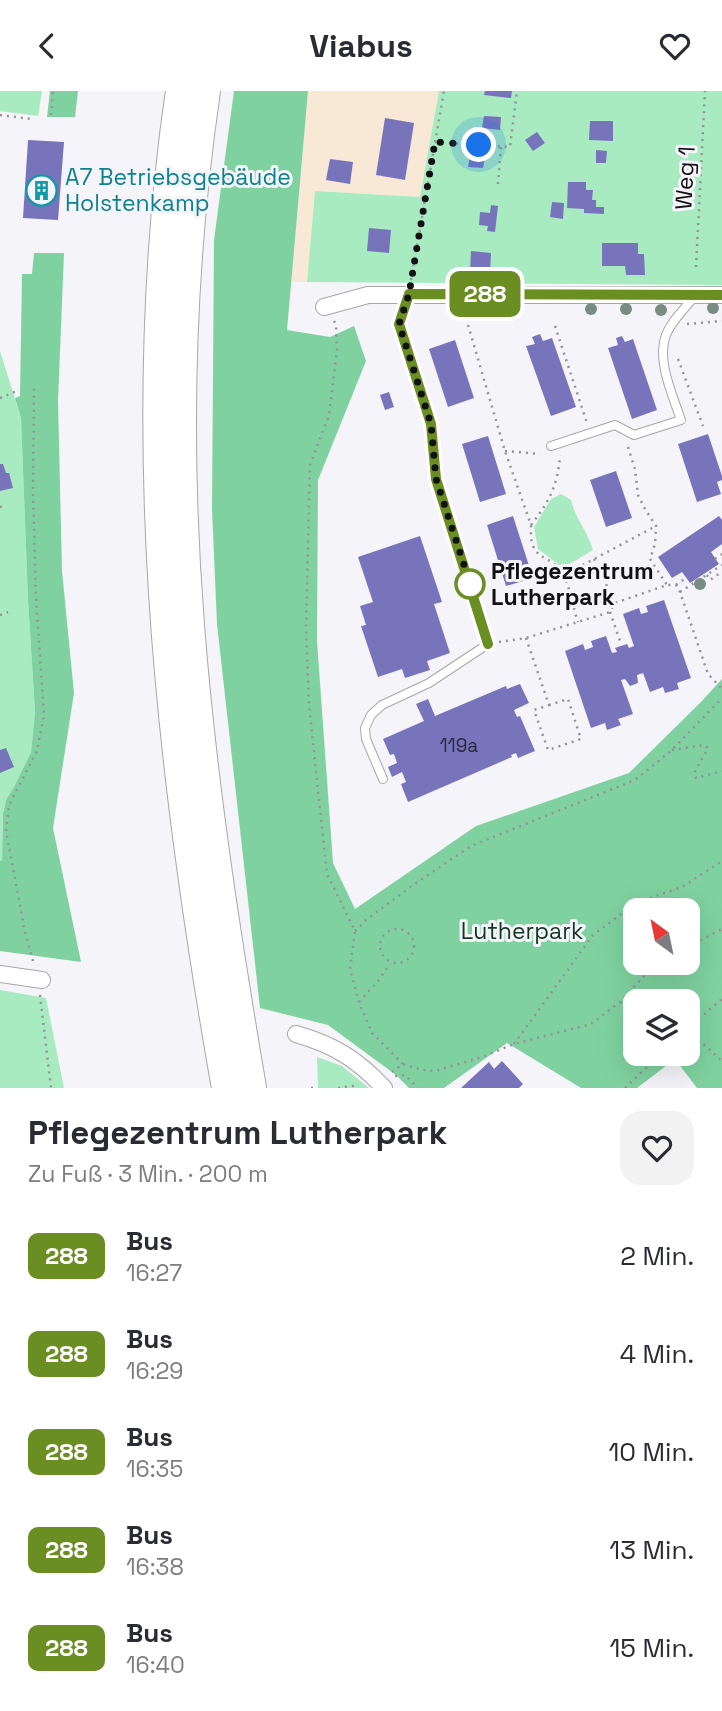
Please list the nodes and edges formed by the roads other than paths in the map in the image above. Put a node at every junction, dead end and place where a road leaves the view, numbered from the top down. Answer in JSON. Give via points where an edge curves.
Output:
{"nodes":[{"id":1,"x":181,"y":91,"type":"edge"},
{"id":2,"x":205,"y":91,"type":"edge"},
{"id":3,"x":409,"y":294,"type":"junction"},
{"id":4,"x":696,"y":295,"type":"junction"},
{"id":5,"x":722,"y":295,"type":"edge"},
{"id":6,"x":324,"y":307,"type":"road end"},
{"id":7,"x":552,"y":450,"type":"road end"},
{"id":8,"x":383,"y":779,"type":"dead end"},
{"id":9,"x":0,"y":974,"type":"edge"},
{"id":10,"x":40,"y":980,"type":"road end"},
{"id":11,"x":296,"y":1034,"type":"dead end"},
{"id":12,"x":382,"y":1085,"type":"edge"},
{"id":13,"x":227,"y":1088,"type":"edge"},
{"id":14,"x":251,"y":1088,"type":"edge"}],
"edges":[{"from":1,"to":13,"type":"highway","via":[[161,287],[165,623],[184,808]]},
{"from":2,"to":14,"type":"highway","via":[[184,317],[184,542],[205,787]]},
{"from":3,"to":4,"type":"street"},
{"from":3,"to":6,"type":"street","via":[[368,295]]},
{"from":3,"to":8,"type":"lane","via":[[399,324],[431,424],[436,479],[488,644],[371,715],[366,739]]},
{"from":4,"to":5,"type":"street"},
{"from":4,"to":7,"type":"lane","via":[[665,337],[663,364],[681,420],[634,435],[615,425]]},
{"from":9,"to":10,"type":"street"},
{"from":11,"to":12,"type":"street","via":[[348,1056]]}]}
